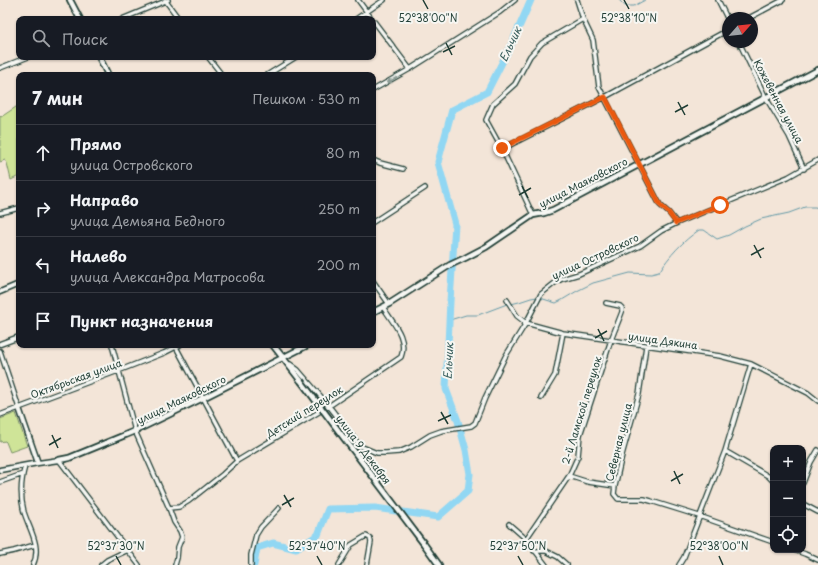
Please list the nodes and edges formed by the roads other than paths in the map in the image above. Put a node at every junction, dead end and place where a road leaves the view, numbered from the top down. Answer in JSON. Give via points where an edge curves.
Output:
{"nodes":[{"id":1,"x":70,"y":0,"type":"edge"},
{"id":2,"x":166,"y":0,"type":"edge"},
{"id":3,"x":358,"y":0,"type":"edge"},
{"id":4,"x":384,"y":0,"type":"edge"},
{"id":5,"x":515,"y":0,"type":"edge"},
{"id":6,"x":577,"y":0,"type":"edge"},
{"id":7,"x":718,"y":0,"type":"edge"},
{"id":8,"x":783,"y":0,"type":"edge"},
{"id":9,"x":367,"y":12,"type":"junction"},
{"id":10,"x":724,"y":12,"type":"edge"},
{"id":11,"x":758,"y":13,"type":"edge"},
{"id":12,"x":78,"y":16,"type":"edge"},
{"id":13,"x":129,"y":16,"type":"edge"},
{"id":14,"x":177,"y":16,"type":"edge"},
{"id":15,"x":361,"y":16,"type":"edge"},
{"id":16,"x":370,"y":16,"type":"edge"},
{"id":17,"x":583,"y":19,"type":"junction"},
{"id":18,"x":376,"y":25,"type":"edge"},
{"id":19,"x":722,"y":33,"type":"edge"},
{"id":20,"x":742,"y":48,"type":"edge"},
{"id":21,"x":20,"y":60,"type":"edge"},
{"id":22,"x":100,"y":60,"type":"edge"},
{"id":23,"x":210,"y":60,"type":"edge"},
{"id":24,"x":291,"y":60,"type":"edge"},
{"id":25,"x":0,"y":68,"type":"edge"},
{"id":26,"x":410,"y":69,"type":"junction"},
{"id":27,"x":818,"y":70,"type":"edge"},
{"id":28,"x":106,"y":72,"type":"edge"},
{"id":29,"x":220,"y":72,"type":"edge"},
{"id":30,"x":272,"y":72,"type":"edge"},
{"id":31,"x":376,"y":88,"type":"edge"},
{"id":32,"x":605,"y":97,"type":"junction"},
{"id":33,"x":766,"y":98,"type":"junction"},
{"id":34,"x":502,"y":148,"type":"junction"},
{"id":35,"x":818,"y":160,"type":"edge"},
{"id":36,"x":376,"y":161,"type":"edge"},
{"id":37,"x":639,"y":164,"type":"junction"},
{"id":38,"x":403,"y":169,"type":"dead end"},
{"id":39,"x":804,"y":169,"type":"junction"},
{"id":40,"x":424,"y":188,"type":"dead end"},
{"id":41,"x":16,"y":209,"type":"edge"},
{"id":42,"x":0,"y":213,"type":"edge"},
{"id":43,"x":533,"y":216,"type":"junction"},
{"id":44,"x":376,"y":220,"type":"edge"},
{"id":45,"x":676,"y":223,"type":"junction"},
{"id":46,"x":16,"y":285,"type":"edge"},
{"id":47,"x":376,"y":285,"type":"edge"},
{"id":48,"x":0,"y":292,"type":"edge"},
{"id":49,"x":507,"y":300,"type":"dead end"},
{"id":50,"x":606,"y":303,"type":"dead end"},
{"id":51,"x":389,"y":304,"type":"junction"},
{"id":52,"x":383,"y":307,"type":"junction"},
{"id":53,"x":376,"y":310,"type":"edge"},
{"id":54,"x":526,"y":323,"type":"junction"},
{"id":55,"x":563,"y":333,"type":"junction"},
{"id":56,"x":16,"y":338,"type":"edge"},
{"id":57,"x":611,"y":340,"type":"junction"},
{"id":58,"x":0,"y":344,"type":"edge"},
{"id":59,"x":646,"y":346,"type":"junction"},
{"id":60,"x":113,"y":348,"type":"edge"},
{"id":61,"x":174,"y":348,"type":"edge"},
{"id":62,"x":179,"y":348,"type":"edge"},
{"id":63,"x":275,"y":348,"type":"edge"},
{"id":64,"x":303,"y":348,"type":"edge"},
{"id":65,"x":0,"y":351,"type":"edge"},
{"id":66,"x":284,"y":359,"type":"junction"},
{"id":67,"x":751,"y":364,"type":"junction"},
{"id":68,"x":118,"y":372,"type":"junction"},
{"id":69,"x":203,"y":398,"type":"junction"},
{"id":70,"x":542,"y":398,"type":"dead end"},
{"id":71,"x":818,"y":401,"type":"edge"},
{"id":72,"x":329,"y":406,"type":"junction"},
{"id":73,"x":19,"y":408,"type":"junction"},
{"id":74,"x":0,"y":415,"type":"edge"},
{"id":75,"x":135,"y":431,"type":"junction"},
{"id":76,"x":818,"y":450,"type":"edge"},
{"id":77,"x":725,"y":451,"type":"junction"},
{"id":78,"x":59,"y":460,"type":"junction"},
{"id":79,"x":236,"y":461,"type":"junction"},
{"id":80,"x":38,"y":463,"type":"junction"},
{"id":81,"x":25,"y":466,"type":"junction"},
{"id":82,"x":0,"y":470,"type":"edge"},
{"id":83,"x":23,"y":474,"type":"junction"},
{"id":84,"x":569,"y":476,"type":"junction"},
{"id":85,"x":770,"y":478,"type":"edge"},
{"id":86,"x":804,"y":481,"type":"edge"},
{"id":87,"x":0,"y":482,"type":"edge"},
{"id":88,"x":615,"y":486,"type":"junction"},
{"id":89,"x":806,"y":506,"type":"edge"},
{"id":90,"x":169,"y":508,"type":"junction"},
{"id":91,"x":279,"y":508,"type":"dead end"},
{"id":92,"x":818,"y":512,"type":"edge"},
{"id":93,"x":699,"y":516,"type":"junction"},
{"id":94,"x":509,"y":524,"type":"dead end"},
{"id":95,"x":526,"y":539,"type":"junction"},
{"id":96,"x":770,"y":541,"type":"edge"},
{"id":97,"x":35,"y":545,"type":"junction"},
{"id":98,"x":128,"y":550,"type":"junction"},
{"id":99,"x":534,"y":551,"type":"junction"},
{"id":100,"x":802,"y":553,"type":"edge"},
{"id":101,"x":0,"y":554,"type":"edge"},
{"id":102,"x":818,"y":560,"type":"edge"},
{"id":103,"x":33,"y":565,"type":"edge"},
{"id":104,"x":101,"y":565,"type":"edge"},
{"id":105,"x":140,"y":565,"type":"edge"},
{"id":106,"x":175,"y":565,"type":"edge"},
{"id":107,"x":251,"y":565,"type":"edge"},
{"id":108,"x":339,"y":565,"type":"edge"},
{"id":109,"x":367,"y":565,"type":"edge"},
{"id":110,"x":439,"y":565,"type":"edge"},
{"id":111,"x":546,"y":565,"type":"edge"},
{"id":112,"x":567,"y":565,"type":"edge"},
{"id":113,"x":679,"y":565,"type":"edge"}],
"edges":[{"from":1,"to":12,"type":"main road"},
{"from":2,"to":13,"type":"street"},
{"from":2,"to":14,"type":"street"},
{"from":3,"to":9,"type":"street"},
{"from":4,"to":9,"type":"street"},
{"from":5,"to":26,"type":"street"},
{"from":6,"to":17,"type":"street"},
{"from":7,"to":10,"type":"street"},
{"from":8,"to":11,"type":"street"},
{"from":9,"to":15,"type":"street"},
{"from":9,"to":16,"type":"street"},
{"from":17,"to":32,"type":"street","via":[[593,40],[599,87]]},
{"from":17,"to":34,"type":"street","via":[[542,43],[530,56],[515,84],[493,104],[486,120]]},
{"from":18,"to":26,"type":"street"},
{"from":19,"to":32,"type":"street"},
{"from":20,"to":33,"type":"street","name":"Кожевенная улица"},
{"from":21,"to":25,"type":"street"},
{"from":22,"to":28,"type":"main road"},
{"from":23,"to":29,"type":"street"},
{"from":24,"to":30,"type":"street"},
{"from":26,"to":31,"type":"street","one_way":true},
{"from":27,"to":33,"type":"main road","name":"улица Маяковского"},
{"from":32,"to":34,"type":"street"},
{"from":32,"to":37,"type":"street"},
{"from":33,"to":37,"type":"main road","name":"улица Маяковского"},
{"from":33,"to":39,"type":"street","name":"Кожевенная улица","via":[[789,136]]},
{"from":34,"to":43,"type":"street"},
{"from":35,"to":39,"type":"street","name":"улица Островского"},
{"from":36,"to":38,"type":"street"},
{"from":37,"to":43,"type":"main road","name":"улица Маяковского","via":[[553,210]]},
{"from":37,"to":45,"type":"street","via":[[660,205]]},
{"from":39,"to":45,"type":"street","name":"улица Островского","via":[[788,178]]},
{"from":40,"to":44,"type":"street"},
{"from":41,"to":42,"type":"street"},
{"from":43,"to":51,"type":"main road","name":"улица Маяковского"},
{"from":45,"to":54,"type":"street","name":"улица Островского","via":[[640,246],[556,282],[541,294]]},
{"from":46,"to":48,"type":"street"},
{"from":47,"to":51,"type":"street"},
{"from":49,"to":54,"type":"street","via":[[517,316]]},
{"from":50,"to":57,"type":"street","name":"2-й Ламской переулок","via":[[622,308]]},
{"from":51,"to":52,"type":"main road"},
{"from":52,"to":53,"type":"main road"},
{"from":52,"to":72,"type":"street","name":"Детский переулок","via":[[402,337],[402,357]]},
{"from":54,"to":55,"type":"street","name":"улица Дякина"},
{"from":54,"to":72,"type":"street","name":"улица Островского","via":[[505,357],[475,423],[471,426],[441,431],[399,452],[377,453],[360,446]]},
{"from":55,"to":57,"type":"street","name":"улица Дякина"},
{"from":55,"to":70,"type":"street","via":[[555,375]]},
{"from":56,"to":58,"type":"street"},
{"from":57,"to":59,"type":"street","name":"улица Дякина"},
{"from":57,"to":84,"type":"street","name":"2-й Ламской переулок","via":[[580,435],[578,456]]},
{"from":59,"to":67,"type":"street","name":"улица Дякина","via":[[720,356]]},
{"from":59,"to":88,"type":"street","name":"Северная улица","via":[[639,394]]},
{"from":60,"to":68,"type":"street"},
{"from":61,"to":68,"type":"street","name":"Октябрьская улица"},
{"from":62,"to":69,"type":"street"},
{"from":63,"to":66,"type":"main road","name":"улица 9 Декабря"},
{"from":64,"to":66,"type":"main road","name":"улица Маяковского"},
{"from":65,"to":73,"type":"street"},
{"from":66,"to":69,"type":"main road","name":"улица Маяковского"},
{"from":66,"to":72,"type":"street","via":[[298,370]]},
{"from":66,"to":110,"type":"main road","name":"улица 9 Декабря","bridge":true},
{"from":67,"to":71,"type":"street","name":"улица Дякина","via":[[808,393]]},
{"from":67,"to":77,"type":"street"},
{"from":68,"to":73,"type":"street","name":"Октябрьская улица"},
{"from":68,"to":75,"type":"street"},
{"from":69,"to":75,"type":"main road","name":"улица Маяковского"},
{"from":69,"to":79,"type":"street"},
{"from":72,"to":79,"type":"street","name":"Детский переулок"},
{"from":73,"to":74,"type":"street","name":"Октябрьская улица"},
{"from":73,"to":80,"type":"street"},
{"from":75,"to":78,"type":"main road","name":"улица Маяковского"},
{"from":75,"to":90,"type":"street"},
{"from":76,"to":86,"type":"street"},
{"from":77,"to":85,"type":"street"},
{"from":77,"to":93,"type":"street"},
{"from":78,"to":80,"type":"street"},
{"from":78,"to":98,"type":"street"},
{"from":79,"to":90,"type":"street","name":"Детский переулок","via":[[189,502],[180,507]]},
{"from":80,"to":81,"type":"street"},
{"from":81,"to":82,"type":"street"},
{"from":81,"to":83,"type":"street"},
{"from":83,"to":87,"type":"street"},
{"from":83,"to":97,"type":"street","via":[[21,488],[24,511]]},
{"from":84,"to":88,"type":"street"},
{"from":84,"to":95,"type":"street","name":"2-й Ламской переулок"},
{"from":88,"to":93,"type":"street","name":"Северная улица","via":[[614,494],[618,499],[644,499]]},
{"from":89,"to":92,"type":"street"},
{"from":90,"to":106,"type":"street","via":[[182,537]]},
{"from":91,"to":107,"type":"street","via":[[256,535],[250,555]]},
{"from":93,"to":96,"type":"street","name":"Северная улица"},
{"from":93,"to":113,"type":"street"},
{"from":94,"to":95,"type":"street"},
{"from":95,"to":99,"type":"street"},
{"from":97,"to":101,"type":"street"},
{"from":97,"to":103,"type":"street","via":[[36,557]]},
{"from":98,"to":104,"type":"street"},
{"from":98,"to":105,"type":"street"},
{"from":99,"to":111,"type":"street"},
{"from":99,"to":112,"type":"street","via":[[546,550]]},
{"from":100,"to":102,"type":"street"},
{"from":108,"to":109,"type":"street","via":[[351,545],[366,536],[371,542]]}]}
